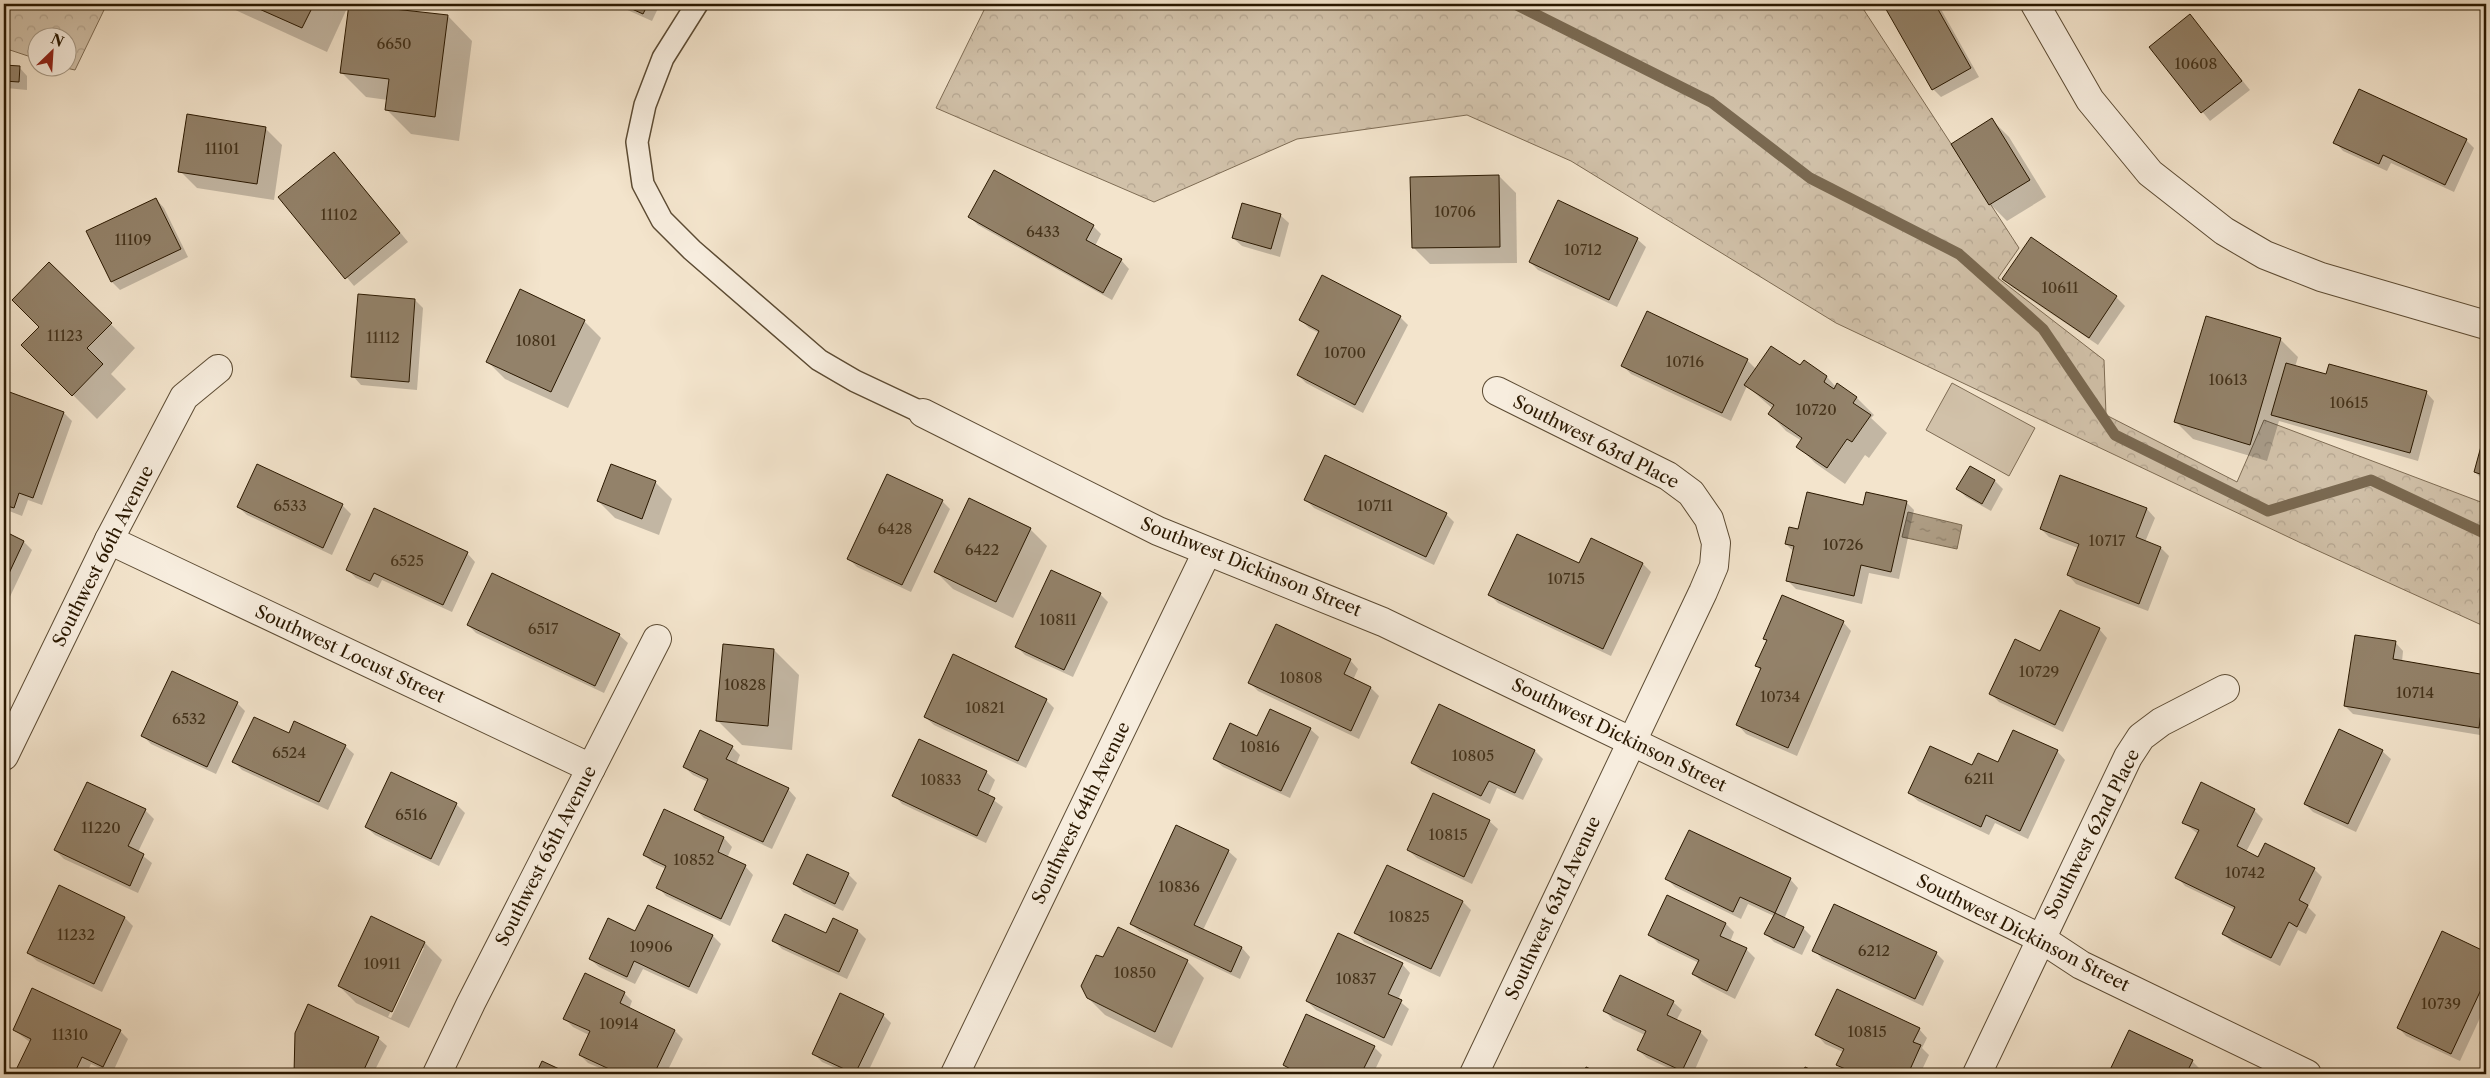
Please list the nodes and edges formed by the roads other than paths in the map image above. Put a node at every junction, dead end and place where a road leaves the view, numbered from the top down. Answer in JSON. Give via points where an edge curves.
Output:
{"nodes":[{"id":1,"x":697,"y":4,"type":"edge"},
{"id":2,"x":2034,"y":4,"type":"edge"},
{"id":3,"x":2486,"y":325,"type":"edge"},
{"id":4,"x":218,"y":369,"type":"dead end"},
{"id":5,"x":1497,"y":391,"type":"dead end"},
{"id":6,"x":923,"y":412,"type":"joint"},
{"id":7,"x":109,"y":540,"type":"junction"},
{"id":8,"x":1207,"y":552,"type":"junction"},
{"id":9,"x":657,"y":639,"type":"dead end"},
{"id":10,"x":2225,"y":689,"type":"dead end"},
{"id":11,"x":1632,"y":741,"type":"junction"},
{"id":12,"x":4,"y":756,"type":"edge"},
{"id":13,"x":591,"y":768,"type":"junction"},
{"id":14,"x":2040,"y":938,"type":"junction"},
{"id":15,"x":437,"y":1074,"type":"edge"},
{"id":16,"x":955,"y":1074,"type":"edge"},
{"id":17,"x":1474,"y":1074,"type":"edge"},
{"id":18,"x":1977,"y":1074,"type":"edge"},
{"id":19,"x":2308,"y":1074,"type":"edge"}],
"edges":[{"from":1,"to":6,"type":"lane","via":[[663,58],[645,105],[637,142],[643,184],[662,220],[819,360],[855,381]]},
{"from":2,"to":3,"type":"street","via":[[2090,100],[2150,173],[2224,231],[2265,255],[2321,277]]},
{"from":4,"to":7,"type":"street","name":"Southwest 66th Avenue","via":[[184,397]]},
{"from":5,"to":11,"type":"street","name":"Southwest 63rd Place","via":[[1668,476],[1691,493],[1708,518],[1716,543],[1714,566]]},
{"from":6,"to":8,"type":"street","name":"Southwest Dickinson Street","via":[[1158,531]]},
{"from":7,"to":12,"type":"street","name":"Southwest 66th Avenue"},
{"from":7,"to":13,"type":"street","name":"Southwest Locust Street"},
{"from":8,"to":11,"type":"street","name":"Southwest Dickinson Street","via":[[1383,622]]},
{"from":8,"to":16,"type":"street","name":"Southwest 64th Avenue"},
{"from":9,"to":13,"type":"street","name":"Southwest 65th Avenue"},
{"from":10,"to":14,"type":"street","name":"Southwest 62nd Place","via":[[2161,722],[2141,737]]},
{"from":11,"to":14,"type":"street","name":"Southwest Dickinson Street"},
{"from":11,"to":17,"type":"street","name":"Southwest 63rd Avenue"},
{"from":13,"to":15,"type":"street","name":"Southwest 65th Avenue"},
{"from":14,"to":18,"type":"street","name":"Southwest 62nd Place"},
{"from":14,"to":19,"type":"street","name":"Southwest Dickinson Street","via":[[2081,965]]}]}
